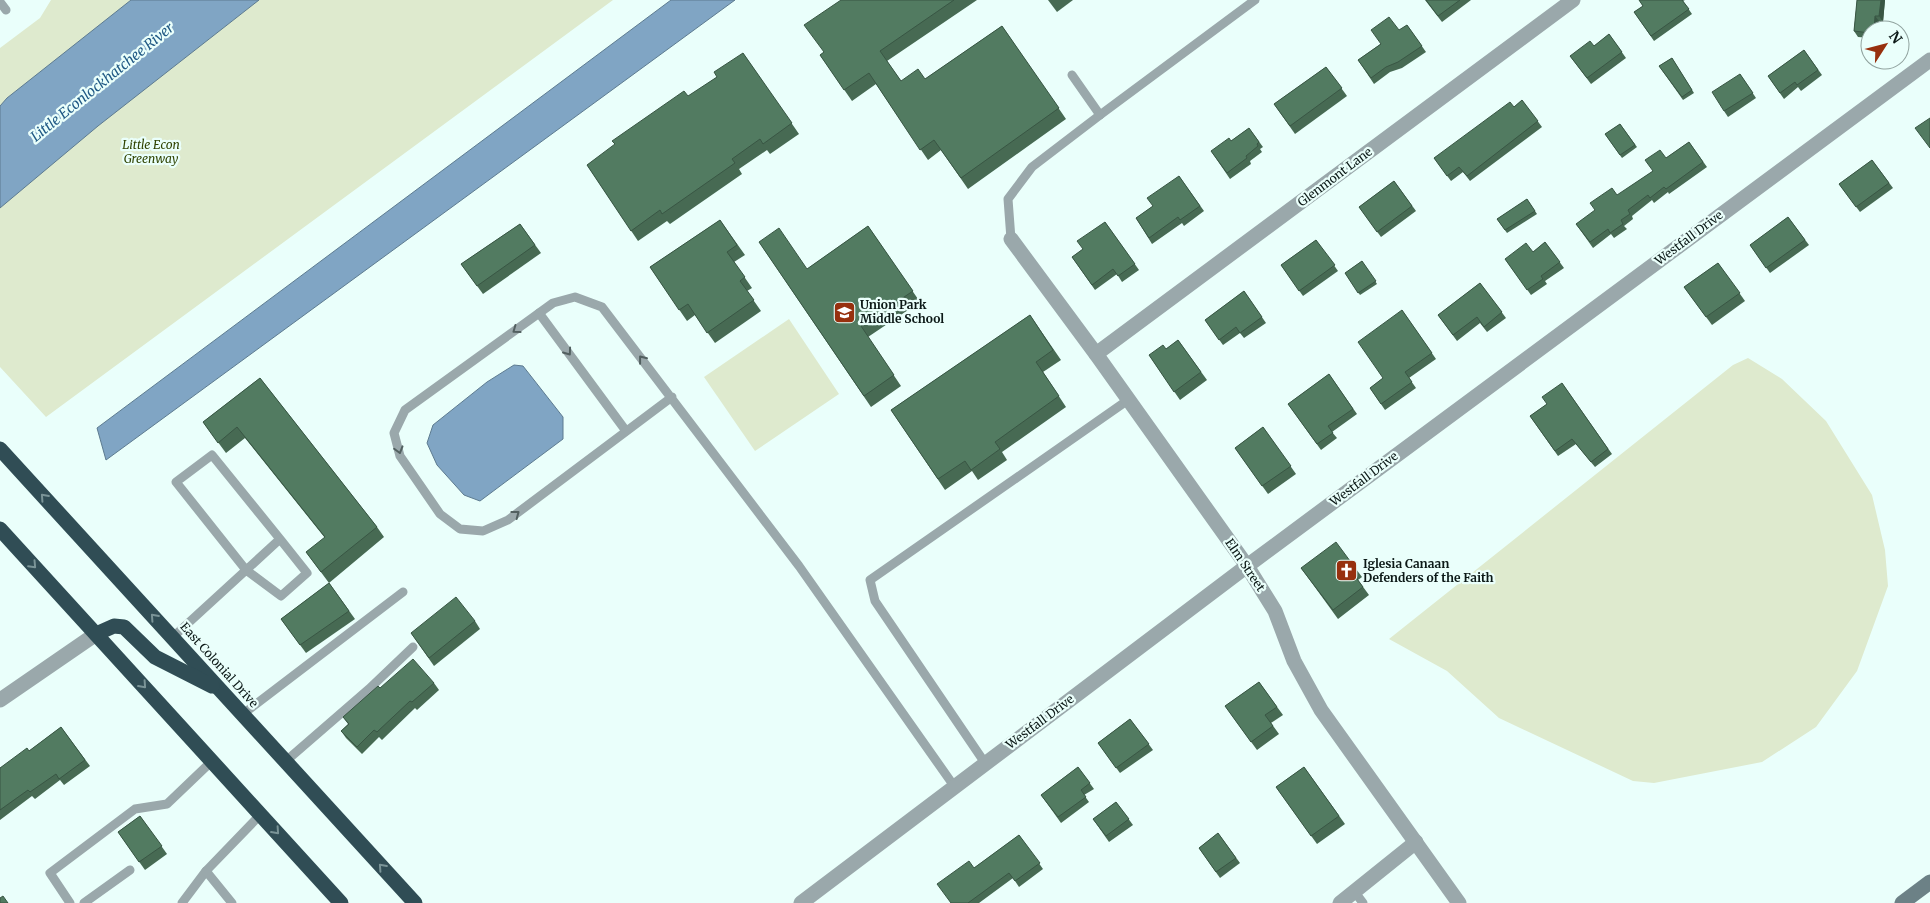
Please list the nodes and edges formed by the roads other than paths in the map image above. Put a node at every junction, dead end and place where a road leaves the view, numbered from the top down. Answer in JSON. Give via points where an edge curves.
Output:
{"nodes":[{"id":1,"x":1255,"y":0,"type":"edge"},
{"id":2,"x":1573,"y":0,"type":"edge"},
{"id":3,"x":0,"y":2,"type":"edge"},
{"id":4,"x":6,"y":10,"type":"dead end"},
{"id":5,"x":1930,"y":60,"type":"edge"},
{"id":6,"x":1072,"y":75,"type":"dead end"},
{"id":7,"x":1100,"y":114,"type":"junction"},
{"id":8,"x":1011,"y":239,"type":"joint"},
{"id":9,"x":539,"y":313,"type":"junction"},
{"id":10,"x":1096,"y":354,"type":"junction"},
{"id":11,"x":672,"y":397,"type":"junction"},
{"id":12,"x":1128,"y":400,"type":"junction"},
{"id":13,"x":626,"y":431,"type":"junction"},
{"id":14,"x":0,"y":449,"type":"edge"},
{"id":15,"x":0,"y":529,"type":"edge"},
{"id":16,"x":280,"y":539,"type":"junction"},
{"id":17,"x":1247,"y":566,"type":"junction"},
{"id":18,"x":246,"y":570,"type":"junction"},
{"id":19,"x":402,"y":592,"type":"dead end"},
{"id":20,"x":96,"y":634,"type":"junction"},
{"id":21,"x":173,"y":637,"type":"junction"},
{"id":22,"x":413,"y":647,"type":"edge"},
{"id":23,"x":222,"y":691,"type":"junction"},
{"id":24,"x":0,"y":700,"type":"edge"},
{"id":25,"x":243,"y":714,"type":"junction"},
{"id":26,"x":212,"y":761,"type":"junction"},
{"id":27,"x":286,"y":761,"type":"junction"},
{"id":28,"x":985,"y":763,"type":"junction"},
{"id":29,"x":954,"y":786,"type":"junction"},
{"id":30,"x":261,"y":814,"type":"junction"},
{"id":31,"x":1416,"y":842,"type":"junction"},
{"id":32,"x":130,"y":870,"type":"dead end"},
{"id":33,"x":206,"y":871,"type":"junction"},
{"id":34,"x":1930,"y":882,"type":"edge"},
{"id":35,"x":1359,"y":897,"type":"edge"},
{"id":36,"x":338,"y":902,"type":"edge"},
{"id":37,"x":70,"y":903,"type":"edge"},
{"id":38,"x":84,"y":903,"type":"edge"},
{"id":39,"x":182,"y":903,"type":"edge"},
{"id":40,"x":232,"y":903,"type":"edge"},
{"id":41,"x":415,"y":903,"type":"edge"},
{"id":42,"x":801,"y":903,"type":"edge"},
{"id":43,"x":1340,"y":903,"type":"edge"},
{"id":44,"x":1459,"y":903,"type":"edge"},
{"id":45,"x":1902,"y":903,"type":"edge"}],
"edges":[{"from":1,"to":7,"type":"lane"},
{"from":2,"to":10,"type":"street","name":"Glenmont Lane"},
{"from":3,"to":4,"type":"lane"},
{"from":5,"to":17,"type":"street","name":"Westfall Drive"},
{"from":6,"to":7,"type":"lane"},
{"from":7,"to":8,"type":"lane","via":[[1032,167],[1008,199]]},
{"from":8,"to":10,"type":"street","name":"Elm Street"},
{"from":11,"to":9,"type":"lane","one_way":true,"via":[[602,307],[575,297],[553,303]]},
{"from":9,"to":13,"type":"lane","one_way":true},
{"from":9,"to":13,"type":"lane","one_way":true,"via":[[405,410],[394,434],[400,456],[440,514],[460,529],[483,531],[508,520]]},
{"from":10,"to":12,"type":"street","name":"Elm Street"},
{"from":11,"to":13,"type":"lane"},
{"from":11,"to":29,"type":"lane","via":[[824,601]]},
{"from":12,"to":17,"type":"street","name":"Elm Street"},
{"from":12,"to":28,"type":"lane","via":[[870,580],[875,601]]},
{"from":21,"to":14,"type":"highway","name":"East Colonial Drive","one_way":true},
{"from":15,"to":20,"type":"highway","one_way":true},
{"from":16,"to":18,"type":"lane"},
{"from":16,"to":18,"type":"lane","via":[[307,573],[281,596]]},
{"from":16,"to":18,"type":"lane","via":[[212,455],[176,482]]},
{"from":17,"to":28,"type":"street","name":"Westfall Drive"},
{"from":17,"to":31,"type":"street","name":"Elm Street","via":[[1275,611],[1294,661],[1321,710]]},
{"from":18,"to":21,"type":"lane"},
{"from":19,"to":25,"type":"lane"},
{"from":20,"to":23,"type":"highway","via":[[114,626],[124,628],[155,657]]},
{"from":20,"to":24,"type":"street"},
{"from":20,"to":26,"type":"highway","one_way":true},
{"from":21,"to":23,"type":"highway","name":"East Colonial Drive"},
{"from":22,"to":27,"type":"lane"},
{"from":23,"to":25,"type":"highway","name":"East Colonial Drive"},
{"from":25,"to":27,"type":"highway","name":"East Colonial Drive"},
{"from":26,"to":30,"type":"highway"},
{"from":26,"to":37,"type":"lane","via":[[167,804],[135,809],[50,874]]},
{"from":41,"to":27,"type":"highway","name":"East Colonial Drive","one_way":true},
{"from":28,"to":29,"type":"street","name":"Westfall Drive"},
{"from":29,"to":42,"type":"street","name":"Westfall Drive"},
{"from":30,"to":33,"type":"lane"},
{"from":30,"to":36,"type":"highway","one_way":true},
{"from":31,"to":35,"type":"street"},
{"from":31,"to":44,"type":"street","name":"Elm Street"},
{"from":32,"to":38,"type":"lane"},
{"from":33,"to":39,"type":"lane"},
{"from":33,"to":40,"type":"lane"},
{"from":34,"to":45,"type":"main road"},
{"from":35,"to":43,"type":"street"}]}
